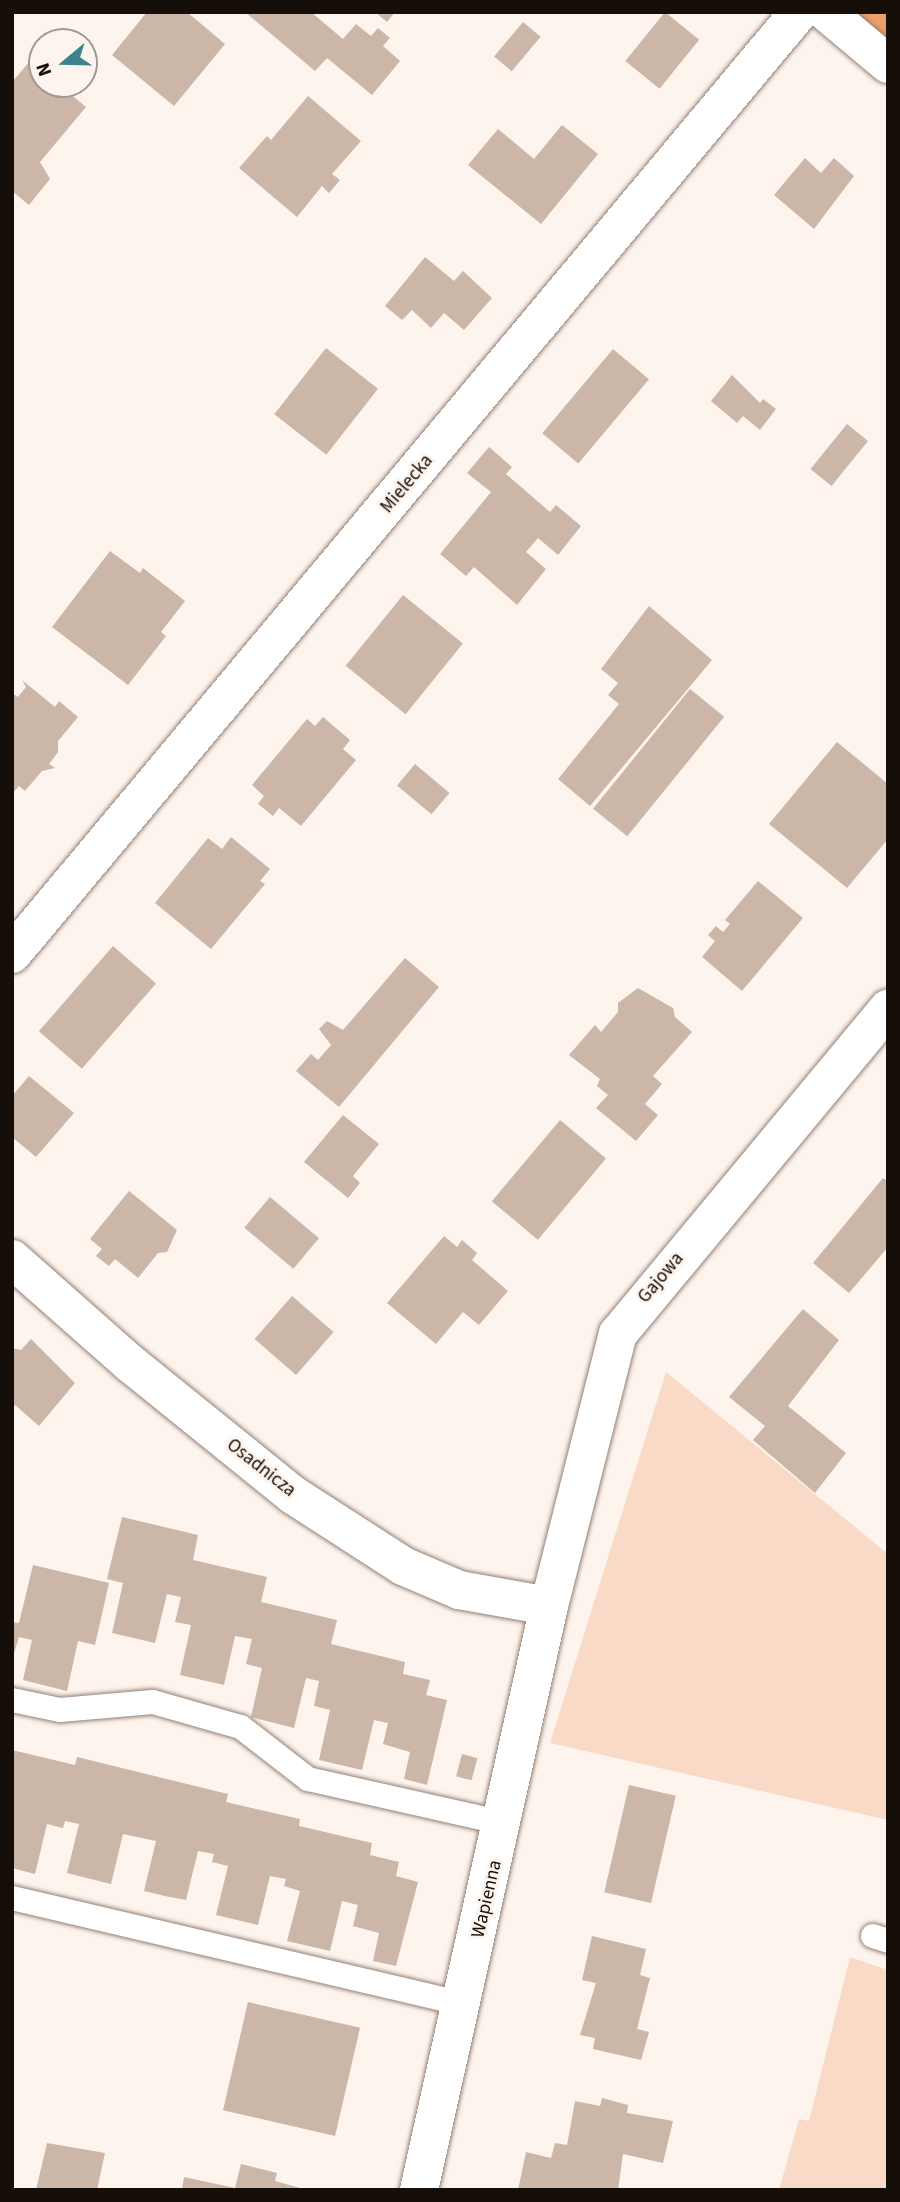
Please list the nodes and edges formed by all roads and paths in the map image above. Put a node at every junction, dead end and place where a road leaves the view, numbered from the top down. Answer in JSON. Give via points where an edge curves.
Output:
{"nodes":[{"id":1,"x":799,"y":12,"type":"edge"},
{"id":2,"x":826,"y":12,"type":"edge"},
{"id":3,"x":888,"y":64,"type":"edge"},
{"id":4,"x":12,"y":954,"type":"edge"},
{"id":5,"x":888,"y":1009,"type":"edge"},
{"id":6,"x":12,"y":1259,"type":"edge"},
{"id":7,"x":549,"y":1606,"type":"junction"},
{"id":8,"x":12,"y":1700,"type":"edge"},
{"id":9,"x":504,"y":1823,"type":"junction"},
{"id":10,"x":12,"y":1898,"type":"edge"},
{"id":11,"x":463,"y":2004,"type":"junction"},
{"id":12,"x":418,"y":2190,"type":"edge"}],
"edges":[{"from":1,"to":4,"type":"street","name":"Mielecka"},
{"from":2,"to":3,"type":"street"},
{"from":5,"to":7,"type":"street","name":"Gajowa","via":[[618,1334]]},
{"from":6,"to":7,"type":"street","name":"Osadnicza","via":[[132,1365],[293,1495],[403,1566],[459,1590]]},
{"from":7,"to":9,"type":"street","name":"Wapienna"},
{"from":8,"to":9,"type":"lane","via":[[60,1710],[153,1702],[241,1727],[308,1780]]},
{"from":9,"to":11,"type":"street","name":"Wapienna"},
{"from":10,"to":11,"type":"lane"},
{"from":11,"to":12,"type":"street","name":"Wapienna"}]}
